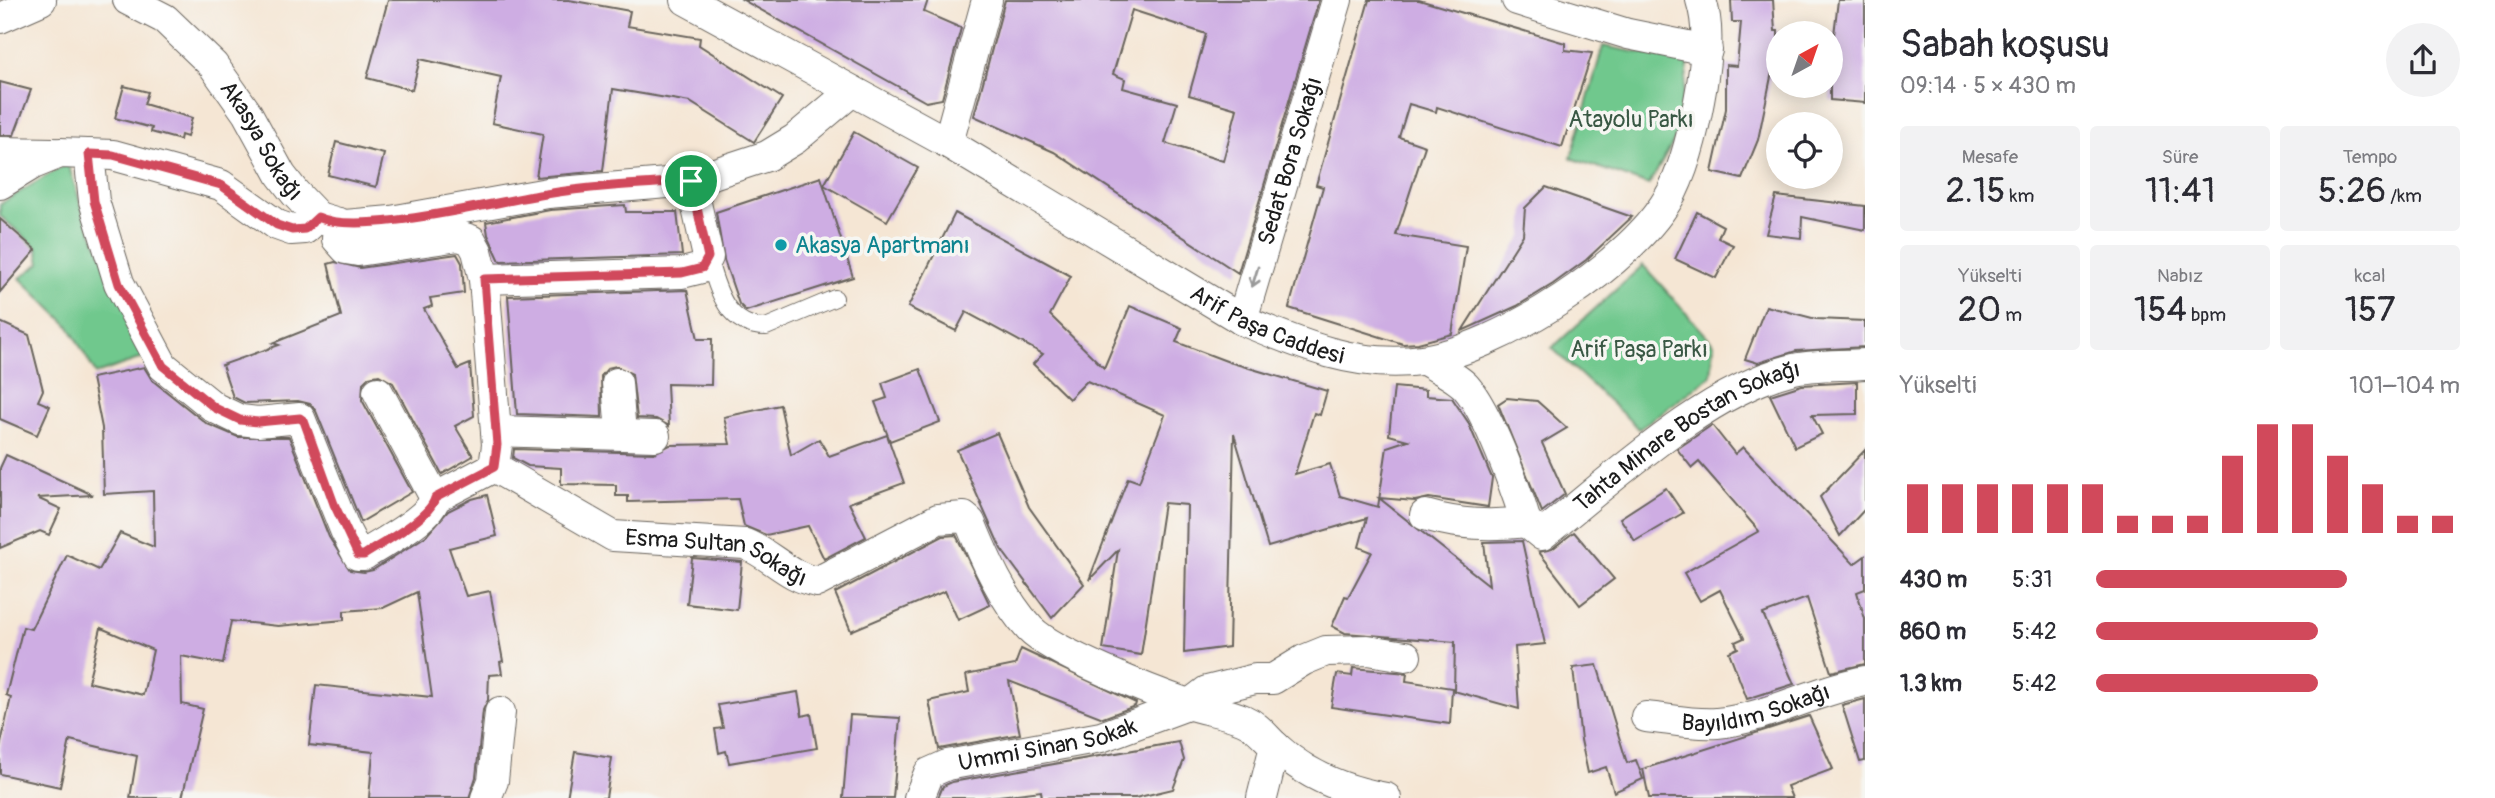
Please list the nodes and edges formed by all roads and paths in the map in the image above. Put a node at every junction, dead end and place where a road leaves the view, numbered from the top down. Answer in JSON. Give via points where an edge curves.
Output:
{"nodes":[{"id":1,"x":41,"y":0,"type":"edge"},
{"id":2,"x":128,"y":0,"type":"edge"},
{"id":3,"x":686,"y":0,"type":"edge"},
{"id":4,"x":987,"y":0,"type":"edge"},
{"id":5,"x":1337,"y":0,"type":"edge"},
{"id":6,"x":1517,"y":0,"type":"edge"},
{"id":7,"x":1701,"y":0,"type":"edge"},
{"id":8,"x":0,"y":18,"type":"edge"},
{"id":9,"x":1707,"y":50,"type":"junction"},
{"id":10,"x":852,"y":91,"type":"junction"},
{"id":11,"x":948,"y":143,"type":"junction"},
{"id":12,"x":0,"y":152,"type":"edge"},
{"id":13,"x":74,"y":153,"type":"junction"},
{"id":14,"x":691,"y":181,"type":"junction"},
{"id":15,"x":0,"y":184,"type":"edge"},
{"id":16,"x":328,"y":220,"type":"junction"},
{"id":17,"x":708,"y":257,"type":"junction"},
{"id":18,"x":484,"y":279,"type":"junction"},
{"id":19,"x":835,"y":298,"type":"dead end"},
{"id":20,"x":1242,"y":320,"type":"junction"},
{"id":21,"x":1425,"y":360,"type":"junction"},
{"id":22,"x":1865,"y":365,"type":"edge"},
{"id":23,"x":617,"y":383,"type":"dead end"},
{"id":24,"x":377,"y":392,"type":"dead end"},
{"id":25,"x":495,"y":431,"type":"junction"},
{"id":26,"x":621,"y":434,"type":"junction"},
{"id":27,"x":656,"y":436,"type":"dead end"},
{"id":28,"x":494,"y":467,"type":"junction"},
{"id":29,"x":435,"y":498,"type":"junction"},
{"id":30,"x":1425,"y":515,"type":"dead end"},
{"id":31,"x":1526,"y":523,"type":"junction"},
{"id":32,"x":1406,"y":656,"type":"dead end"},
{"id":33,"x":1865,"y":681,"type":"edge"},
{"id":34,"x":1190,"y":705,"type":"junction"},
{"id":35,"x":500,"y":712,"type":"dead end"},
{"id":36,"x":1646,"y":717,"type":"dead end"},
{"id":37,"x":1275,"y":746,"type":"junction"},
{"id":38,"x":486,"y":798,"type":"edge"},
{"id":39,"x":919,"y":798,"type":"edge"},
{"id":40,"x":1262,"y":798,"type":"edge"},
{"id":41,"x":1386,"y":798,"type":"edge"}],
"edges":[{"from":1,"to":8,"type":"street"},
{"from":2,"to":16,"type":"street","name":"Akasya Sokağı","via":[[165,19],[213,65],[247,113],[281,175]]},
{"from":3,"to":10,"type":"street","name":"Arif Paşa Caddesi"},
{"from":4,"to":11,"type":"street"},
{"from":5,"to":20,"type":"street","name":"Sedat Bora Sokağı","one_way":true},
{"from":6,"to":9,"type":"street","via":[[1628,34]]},
{"from":7,"to":9,"type":"street","name":"Arif Paşa Caddesi"},
{"from":9,"to":21,"type":"street","name":"Arif Paşa Caddesi","via":[[1696,123],[1672,192],[1649,223],[1620,254],[1527,322],[1493,339]]},
{"from":10,"to":11,"type":"street","name":"Arif Paşa Caddesi"},
{"from":10,"to":14,"type":"street","via":[[766,156]]},
{"from":11,"to":20,"type":"street","name":"Arif Paşa Caddesi"},
{"from":12,"to":13,"type":"street"},
{"from":13,"to":15,"type":"street","via":[[33,164]]},
{"from":13,"to":16,"type":"street","via":[[113,155],[221,185],[277,225],[292,230]]},
{"from":13,"to":29,"type":"street","via":[[119,284],[163,366],[215,408],[240,420],[304,421],[358,555],[419,518],[433,507]]},
{"from":14,"to":16,"type":"street","via":[[548,193],[391,221]]},
{"from":14,"to":17,"type":"street"},
{"from":16,"to":18,"type":"street","name":"Akasya Sokağı","via":[[346,249],[358,251],[459,236],[471,240]]},
{"from":17,"to":18,"type":"street","via":[[702,268],[682,273]]},
{"from":17,"to":19,"type":"lane","via":[[725,305],[737,318],[757,327]]},
{"from":18,"to":25,"type":"street"},
{"from":20,"to":21,"type":"street","name":"Arif Paşa Caddesi","via":[[1343,357]]},
{"from":21,"to":31,"type":"street","via":[[1465,386],[1475,399],[1514,483]]},
{"from":22,"to":31,"type":"street","name":"Tahta Minare Bostan Sokağı","via":[[1791,370],[1733,394],[1686,422],[1542,535]]},
{"from":23,"to":26,"type":"street"},
{"from":24,"to":29,"type":"street"},
{"from":25,"to":26,"type":"street"},
{"from":25,"to":28,"type":"street"},
{"from":26,"to":27,"type":"street"},
{"from":28,"to":29,"type":"street"},
{"from":28,"to":34,"type":"street","name":"Esma Sultan Sokağı","via":[[613,536],[745,544],[789,572],[817,582],[938,519],[964,517],[1012,606],[1031,631],[1070,654]]},
{"from":30,"to":31,"type":"street","via":[[1485,526]]},
{"from":32,"to":34,"type":"street","name":"Ummi Sinan Sokak","via":[[1368,650],[1326,651],[1273,679],[1207,691]]},
{"from":33,"to":36,"type":"street","name":"Bayıldım Sokağı","via":[[1716,723]]},
{"from":34,"to":37,"type":"street","via":[[1246,720]]},
{"from":34,"to":39,"type":"street","name":"Ummi Sinan Sokak","via":[[1101,737],[947,765],[929,773]]},
{"from":35,"to":38,"type":"street"},
{"from":37,"to":40,"type":"street"},
{"from":37,"to":41,"type":"street","via":[[1325,780]]}]}
